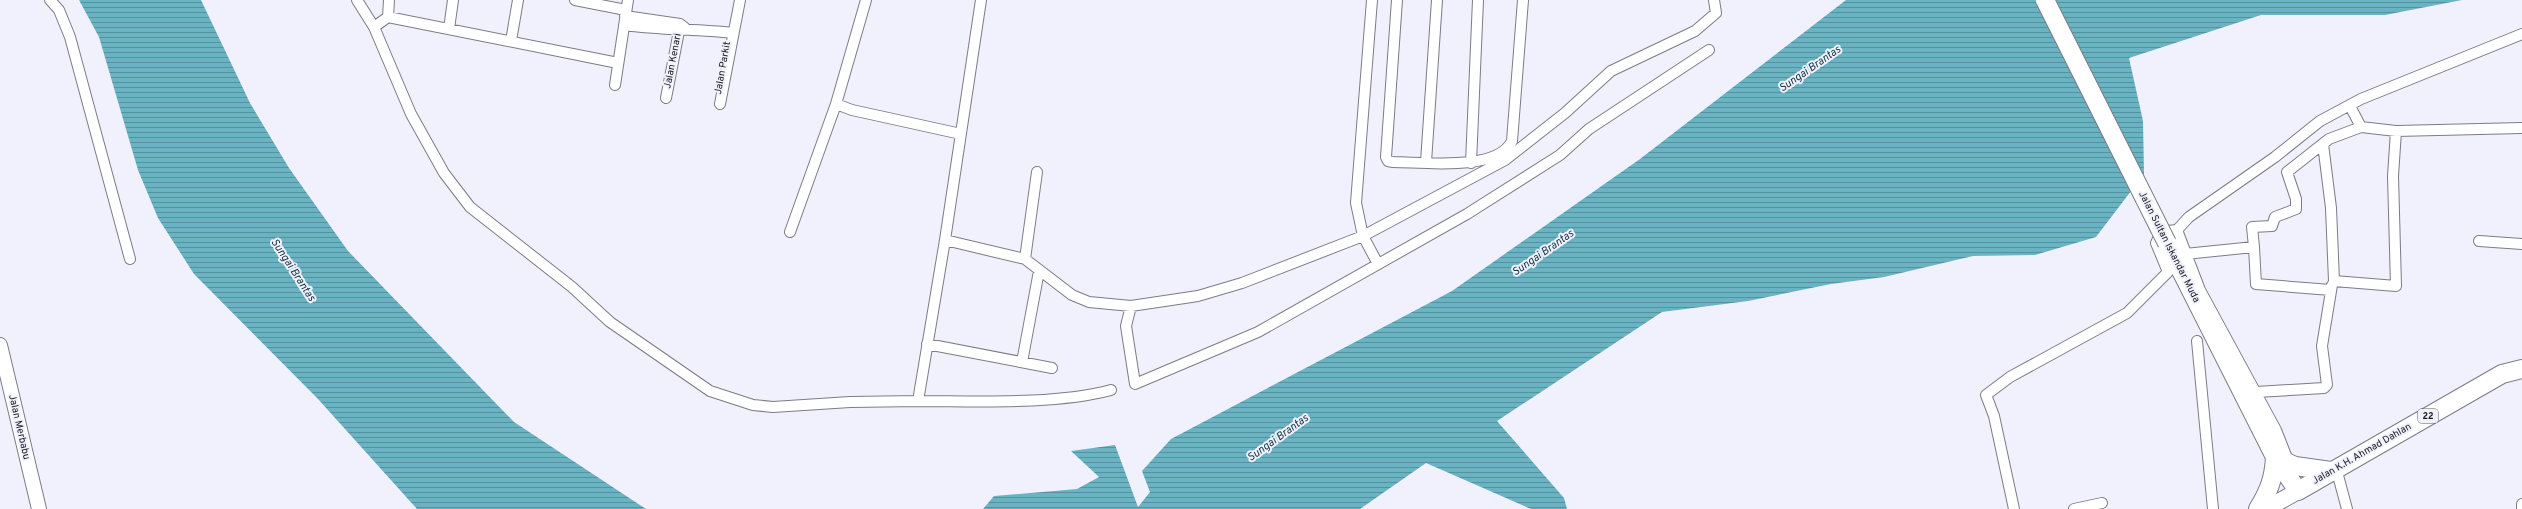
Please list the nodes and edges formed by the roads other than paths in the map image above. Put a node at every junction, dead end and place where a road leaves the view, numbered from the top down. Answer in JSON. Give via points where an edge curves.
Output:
{"nodes":[{"id":1,"x":50,"y":0,"type":"edge"},
{"id":2,"x":357,"y":0,"type":"edge"},
{"id":3,"x":389,"y":0,"type":"edge"},
{"id":4,"x":453,"y":0,"type":"edge"},
{"id":5,"x":518,"y":0,"type":"edge"},
{"id":6,"x":575,"y":0,"type":"edge"},
{"id":7,"x":740,"y":0,"type":"edge"},
{"id":8,"x":866,"y":0,"type":"edge"},
{"id":9,"x":981,"y":0,"type":"edge"},
{"id":10,"x":1372,"y":0,"type":"edge"},
{"id":11,"x":1398,"y":0,"type":"edge"},
{"id":12,"x":1437,"y":0,"type":"edge"},
{"id":13,"x":1478,"y":0,"type":"edge"},
{"id":14,"x":1523,"y":0,"type":"edge"},
{"id":15,"x":1714,"y":0,"type":"edge"},
{"id":16,"x":2045,"y":0,"type":"edge"},
{"id":17,"x":626,"y":13,"type":"edge"},
{"id":18,"x":388,"y":17,"type":"junction"},
{"id":19,"x":374,"y":27,"type":"junction"},
{"id":20,"x":681,"y":28,"type":"junction"},
{"id":21,"x":449,"y":29,"type":"junction"},
{"id":22,"x":731,"y":33,"type":"junction"},
{"id":23,"x":2522,"y":34,"type":"edge"},
{"id":24,"x":511,"y":41,"type":"junction"},
{"id":25,"x":1709,"y":50,"type":"dead end"},
{"id":26,"x":618,"y":63,"type":"junction"},
{"id":27,"x":615,"y":85,"type":"dead end"},
{"id":28,"x":666,"y":98,"type":"dead end"},
{"id":29,"x":718,"y":104,"type":"dead end"},
{"id":30,"x":836,"y":104,"type":"junction"},
{"id":31,"x":2350,"y":106,"type":"junction"},
{"id":32,"x":2362,"y":127,"type":"junction"},
{"id":33,"x":2522,"y":128,"type":"edge"},
{"id":34,"x":2396,"y":131,"type":"junction"},
{"id":35,"x":961,"y":134,"type":"junction"},
{"id":36,"x":2323,"y":144,"type":"junction"},
{"id":37,"x":1426,"y":162,"type":"junction"},
{"id":38,"x":1471,"y":163,"type":"junction"},
{"id":39,"x":1037,"y":172,"type":"dead end"},
{"id":40,"x":790,"y":232,"type":"dead end"},
{"id":41,"x":1363,"y":236,"type":"junction"},
{"id":42,"x":2172,"y":236,"type":"junction"},
{"id":43,"x":945,"y":240,"type":"junction"},
{"id":44,"x":2480,"y":241,"type":"dead end"},
{"id":45,"x":2522,"y":244,"type":"edge"},
{"id":46,"x":2254,"y":247,"type":"junction"},
{"id":47,"x":2185,"y":254,"type":"junction"},
{"id":48,"x":130,"y":259,"type":"dead end"},
{"id":49,"x":1025,"y":259,"type":"junction"},
{"id":50,"x":1378,"y":264,"type":"junction"},
{"id":51,"x":1039,"y":271,"type":"junction"},
{"id":52,"x":2332,"y":279,"type":"junction"},
{"id":53,"x":2331,"y":290,"type":"junction"},
{"id":54,"x":1131,"y":306,"type":"junction"},
{"id":55,"x":2197,"y":341,"type":"dead end"},
{"id":56,"x":0,"y":344,"type":"edge"},
{"id":57,"x":928,"y":344,"type":"junction"},
{"id":58,"x":1022,"y":362,"type":"junction"},
{"id":59,"x":1052,"y":368,"type":"dead end"},
{"id":60,"x":2522,"y":369,"type":"edge"},
{"id":61,"x":1111,"y":390,"type":"dead end"},
{"id":62,"x":2256,"y":392,"type":"junction"},
{"id":63,"x":918,"y":401,"type":"junction"},
{"id":64,"x":2282,"y":460,"type":"junction"},
{"id":65,"x":2334,"y":470,"type":"junction"},
{"id":66,"x":2298,"y":491,"type":"junction"},
{"id":67,"x":2102,"y":503,"type":"dead end"},
{"id":68,"x":2522,"y":504,"type":"edge"},
{"id":69,"x":39,"y":509,"type":"edge"},
{"id":70,"x":2014,"y":509,"type":"edge"},
{"id":71,"x":2074,"y":509,"type":"edge"},
{"id":72,"x":2214,"y":509,"type":"edge"},
{"id":73,"x":2258,"y":509,"type":"edge"},
{"id":74,"x":2266,"y":509,"type":"edge"},
{"id":75,"x":2347,"y":509,"type":"edge"},
{"id":76,"x":2522,"y":509,"type":"edge"}],
"edges":[{"from":1,"to":48,"type":"street","via":[[59,10],[70,37]]},
{"from":2,"to":19,"type":"street"},
{"from":3,"to":18,"type":"street"},
{"from":4,"to":21,"type":"street"},
{"from":5,"to":24,"type":"street"},
{"from":6,"to":17,"type":"street"},
{"from":7,"to":22,"type":"street"},
{"from":8,"to":30,"type":"street"},
{"from":9,"to":35,"type":"street"},
{"from":10,"to":41,"type":"street","via":[[1356,202]]},
{"from":11,"to":37,"type":"street","via":[[1386,157],[1388,161],[1393,162]]},
{"from":12,"to":37,"type":"street"},
{"from":13,"to":38,"type":"street"},
{"from":14,"to":38,"type":"street","via":[[1512,141],[1509,147],[1501,152]]},
{"from":15,"to":41,"type":"street","via":[[1716,13],[1695,31],[1616,68],[1565,113],[1505,160]]},
{"from":16,"to":42,"type":"highway","name":"Jalan Sultan Iskandar Muda","bridge":true},
{"from":17,"to":20,"type":"street"},
{"from":17,"to":26,"type":"street"},
{"from":18,"to":19,"type":"street"},
{"from":18,"to":21,"type":"street"},
{"from":19,"to":63,"type":"street","via":[[411,114],[444,173],[470,207],[572,287],[610,322],[697,383],[710,391],[753,405],[773,407]]},
{"from":20,"to":22,"type":"street"},
{"from":20,"to":28,"type":"street","name":"Jalan Kenari"},
{"from":21,"to":24,"type":"street"},
{"from":22,"to":29,"type":"street"},
{"from":23,"to":31,"type":"street","via":[[2361,99]]},
{"from":24,"to":26,"type":"street"},
{"from":25,"to":50,"type":"street","via":[[1589,128],[1560,155],[1467,214]]},
{"from":26,"to":27,"type":"street"},
{"from":30,"to":35,"type":"street","via":[[852,110]]},
{"from":30,"to":40,"type":"street"},
{"from":31,"to":32,"type":"street"},
{"from":31,"to":42,"type":"street","via":[[2320,121],[2275,157],[2189,217]]},
{"from":32,"to":34,"type":"street"},
{"from":32,"to":36,"type":"street","via":[[2329,139]]},
{"from":33,"to":34,"type":"street"},
{"from":34,"to":52,"type":"street","via":[[2393,176],[2396,286],[2337,283]]},
{"from":35,"to":43,"type":"street"},
{"from":36,"to":46,"type":"street","via":[[2288,172],[2296,199],[2296,209],[2275,217],[2272,226],[2252,228]]},
{"from":36,"to":52,"type":"street","via":[[2331,208]]},
{"from":37,"to":38,"type":"street"},
{"from":39,"to":49,"type":"street"},
{"from":41,"to":50,"type":"street"},
{"from":41,"to":54,"type":"street","via":[[1242,283],[1198,296]]},
{"from":42,"to":47,"type":"street"},
{"from":42,"to":64,"type":"highway","name":"Jalan Sultan Iskandar Muda"},
{"from":42,"to":70,"type":"street","via":[[2167,231],[2157,240],[2168,272],[2127,313],[2010,377],[1986,395],[1994,416]]},
{"from":43,"to":49,"type":"street"},
{"from":43,"to":57,"type":"street"},
{"from":44,"to":45,"type":"street"},
{"from":46,"to":47,"type":"street"},
{"from":46,"to":53,"type":"street","via":[[2256,284]]},
{"from":47,"to":62,"type":"street","via":[[2200,290]]},
{"from":49,"to":51,"type":"street"},
{"from":50,"to":54,"type":"street","via":[[1258,332],[1135,384],[1126,326]]},
{"from":51,"to":54,"type":"street","via":[[1078,298],[1089,302]]},
{"from":51,"to":58,"type":"street"},
{"from":52,"to":53,"type":"street"},
{"from":53,"to":62,"type":"street","via":[[2322,346],[2326,385],[2324,388]]},
{"from":55,"to":72,"type":"street"},
{"from":56,"to":69,"type":"main road","name":"Jalan Merbabu"},
{"from":57,"to":58,"type":"street"},
{"from":57,"to":63,"type":"street"},
{"from":58,"to":59,"type":"street"},
{"from":60,"to":65,"type":"highway","name":"Jalan K.H. Ahmad Dahlan","number":"22","via":[[2502,374]]},
{"from":61,"to":63,"type":"street","via":[[1093,395],[988,402]]},
{"from":62,"to":64,"type":"street","via":[[2276,430]]},
{"from":64,"to":65,"type":"highway","via":[[2311,469]]},
{"from":64,"to":66,"type":"highway","name":"Jalan Sultan Iskandar Muda"},
{"from":64,"to":73,"type":"highway"},
{"from":65,"to":66,"type":"highway","name":"Jalan K.H. Ahmad Dahlan","number":"22"},
{"from":65,"to":75,"type":"street"},
{"from":66,"to":74,"type":"main road","name":"Jalan K.H. Ahmad Dahlan"},
{"from":67,"to":71,"type":"street"},
{"from":68,"to":76,"type":"street"}]}
